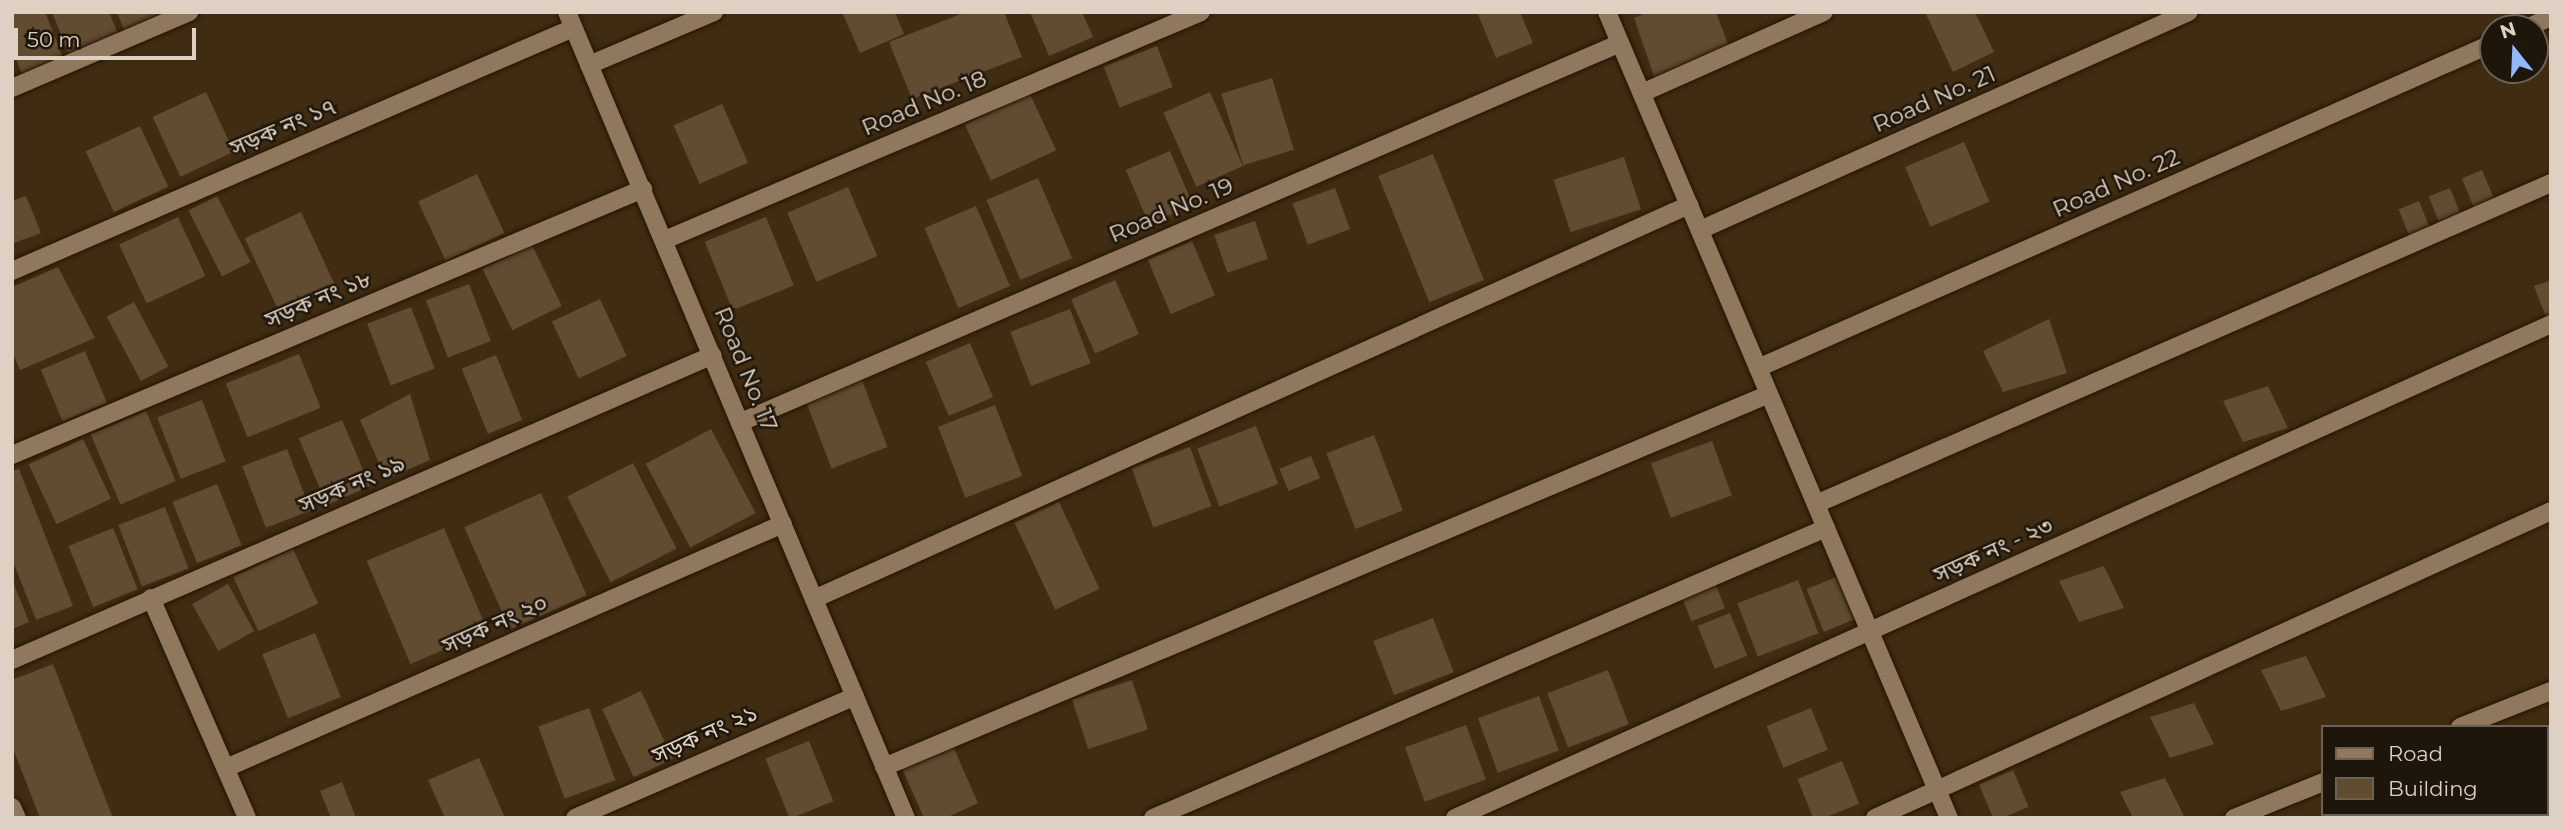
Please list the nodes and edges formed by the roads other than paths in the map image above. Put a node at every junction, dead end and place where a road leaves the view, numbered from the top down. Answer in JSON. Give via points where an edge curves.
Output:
{"nodes":[{"id":1,"x":189,"y":12,"type":"edge"},
{"id":2,"x":714,"y":12,"type":"edge"},
{"id":3,"x":1201,"y":12,"type":"edge"},
{"id":4,"x":1607,"y":12,"type":"edge"},
{"id":5,"x":1824,"y":12,"type":"edge"},
{"id":6,"x":2189,"y":12,"type":"edge"},
{"id":7,"x":570,"y":20,"type":"edge"},
{"id":8,"x":1620,"y":43,"type":"junction"},
{"id":9,"x":2479,"y":49,"type":"edge"},
{"id":10,"x":589,"y":65,"type":"junction"},
{"id":11,"x":12,"y":88,"type":"edge"},
{"id":12,"x":1642,"y":93,"type":"junction"},
{"id":13,"x":2551,"y":183,"type":"edge"},
{"id":14,"x":643,"y":189,"type":"junction"},
{"id":15,"x":1689,"y":205,"type":"junction"},
{"id":16,"x":1700,"y":230,"type":"junction"},
{"id":17,"x":667,"y":239,"type":"junction"},
{"id":18,"x":12,"y":271,"type":"edge"},
{"id":19,"x":2551,"y":324,"type":"edge"},
{"id":20,"x":713,"y":355,"type":"junction"},
{"id":21,"x":1758,"y":368,"type":"junction"},
{"id":22,"x":1769,"y":394,"type":"junction"},
{"id":23,"x":741,"y":422,"type":"junction"},
{"id":24,"x":12,"y":456,"type":"edge"},
{"id":25,"x":1816,"y":504,"type":"junction"},
{"id":26,"x":2551,"y":511,"type":"edge"},
{"id":27,"x":783,"y":524,"type":"junction"},
{"id":28,"x":1826,"y":528,"type":"junction"},
{"id":29,"x":151,"y":598,"type":"junction"},
{"id":30,"x":814,"y":599,"type":"junction"},
{"id":31,"x":1870,"y":632,"type":"junction"},
{"id":32,"x":12,"y":660,"type":"edge"},
{"id":33,"x":2551,"y":691,"type":"edge"},
{"id":34,"x":855,"y":696,"type":"junction"},
{"id":35,"x":2465,"y":725,"type":"edge"},
{"id":36,"x":884,"y":767,"type":"junction"},
{"id":37,"x":226,"y":768,"type":"junction"},
{"id":38,"x":2322,"y":782,"type":"edge"},
{"id":39,"x":1937,"y":789,"type":"junction"},
{"id":40,"x":12,"y":807,"type":"edge"},
{"id":41,"x":17,"y":818,"type":"edge"},
{"id":42,"x":247,"y":818,"type":"edge"},
{"id":43,"x":575,"y":818,"type":"edge"},
{"id":44,"x":906,"y":818,"type":"edge"},
{"id":45,"x":1153,"y":818,"type":"edge"},
{"id":46,"x":1455,"y":818,"type":"edge"},
{"id":47,"x":1875,"y":818,"type":"edge"},
{"id":48,"x":1949,"y":818,"type":"edge"},
{"id":49,"x":2234,"y":818,"type":"edge"}],
"edges":[{"from":1,"to":11,"type":"street"},
{"from":2,"to":10,"type":"street"},
{"from":3,"to":17,"type":"street","name":"Road No. 18"},
{"from":4,"to":8,"type":"street"},
{"from":5,"to":12,"type":"street"},
{"from":6,"to":16,"type":"street","name":"Road No. 21"},
{"from":7,"to":10,"type":"street","name":"Road No. 17"},
{"from":7,"to":18,"type":"street","name":"সড়ক নং ১৭"},
{"from":8,"to":12,"type":"street"},
{"from":8,"to":23,"type":"street","name":"Road No. 19"},
{"from":9,"to":21,"type":"street","name":"Road No. 22"},
{"from":10,"to":14,"type":"street","name":"Road No. 17"},
{"from":12,"to":15,"type":"street"},
{"from":13,"to":25,"type":"street"},
{"from":14,"to":17,"type":"street","name":"Road No. 17"},
{"from":14,"to":24,"type":"street","name":"সড়ক নং ১৮"},
{"from":15,"to":16,"type":"street"},
{"from":15,"to":30,"type":"street"},
{"from":16,"to":21,"type":"street"},
{"from":17,"to":20,"type":"street","name":"Road No. 17"},
{"from":19,"to":31,"type":"street","name":"সড়ক নং - ২৩"},
{"from":20,"to":23,"type":"street","name":"Road No. 17"},
{"from":20,"to":29,"type":"street","name":"সড়ক নং ১৯"},
{"from":21,"to":22,"type":"street"},
{"from":22,"to":25,"type":"street"},
{"from":22,"to":36,"type":"street"},
{"from":23,"to":27,"type":"street","name":"Road No. 17"},
{"from":25,"to":28,"type":"street"},
{"from":26,"to":39,"type":"street"},
{"from":27,"to":30,"type":"street","name":"Road No. 17"},
{"from":27,"to":37,"type":"street","name":"সড়ক নং ২০"},
{"from":28,"to":31,"type":"street"},
{"from":28,"to":45,"type":"street"},
{"from":29,"to":32,"type":"street","name":"সড়ক নং ১৯"},
{"from":29,"to":37,"type":"street"},
{"from":30,"to":34,"type":"street","name":"Road No. 17"},
{"from":31,"to":39,"type":"street"},
{"from":31,"to":46,"type":"street","name":"সড়ক নং - ২৩"},
{"from":33,"to":35,"type":"street"},
{"from":34,"to":36,"type":"street","name":"Road No. 17"},
{"from":34,"to":43,"type":"street","name":"সড়ক নং ২১"},
{"from":36,"to":44,"type":"street","name":"Road No. 17"},
{"from":37,"to":42,"type":"street"},
{"from":38,"to":49,"type":"street"},
{"from":39,"to":47,"type":"street"},
{"from":39,"to":48,"type":"street"},
{"from":40,"to":41,"type":"street"}]}
